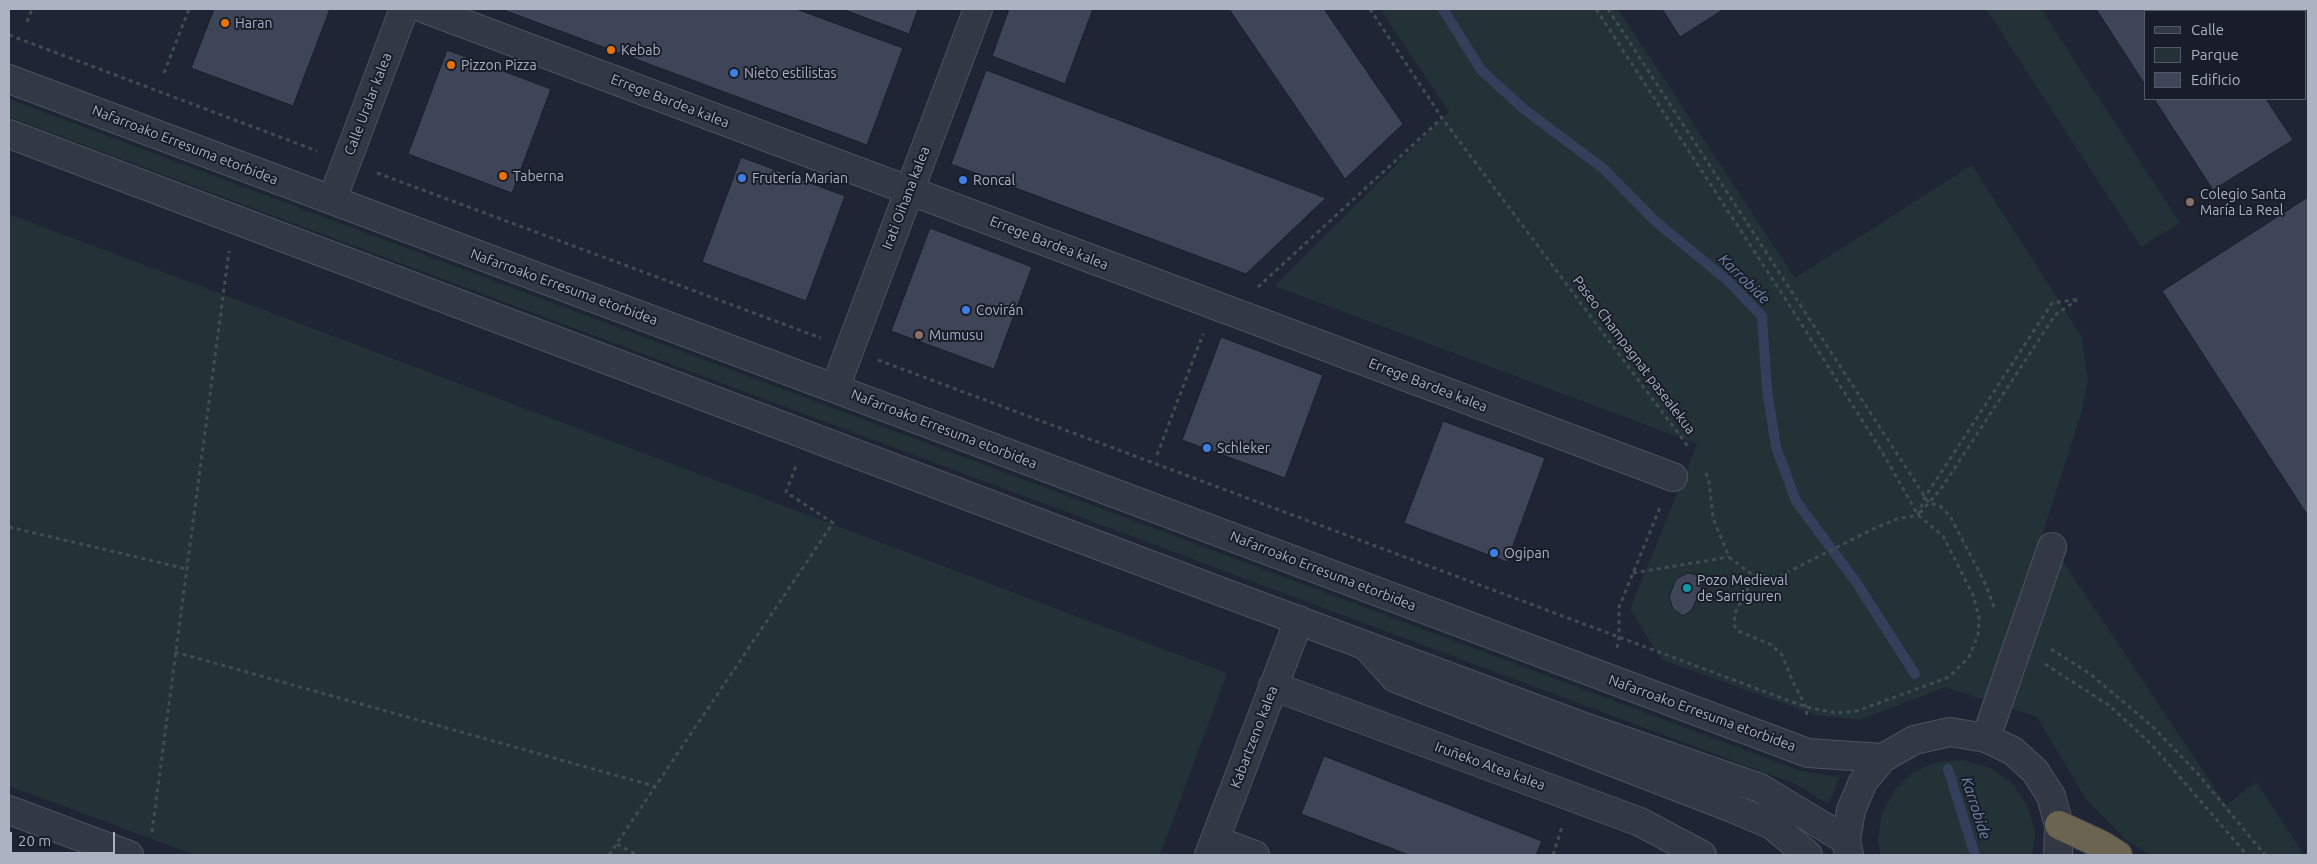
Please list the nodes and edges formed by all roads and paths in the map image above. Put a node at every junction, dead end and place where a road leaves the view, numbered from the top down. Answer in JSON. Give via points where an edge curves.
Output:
{"nodes":[{"id":1,"x":32,"y":9,"type":"edge"},
{"id":2,"x":189,"y":9,"type":"edge"},
{"id":3,"x":404,"y":9,"type":"edge"},
{"id":4,"x":426,"y":9,"type":"edge"},
{"id":5,"x":978,"y":9,"type":"edge"},
{"id":6,"x":1370,"y":9,"type":"edge"},
{"id":7,"x":1596,"y":9,"type":"edge"},
{"id":8,"x":1608,"y":9,"type":"edge"},
{"id":9,"x":27,"y":22,"type":"dead end"},
{"id":10,"x":9,"y":35,"type":"edge"},
{"id":11,"x":164,"y":74,"type":"dead end"},
{"id":12,"x":9,"y":79,"type":"edge"},
{"id":13,"x":1442,"y":118,"type":"junction"},
{"id":14,"x":9,"y":134,"type":"edge"},
{"id":15,"x":322,"y":152,"type":"dead end"},
{"id":16,"x":373,"y":172,"type":"dead end"},
{"id":17,"x":909,"y":190,"type":"junction"},
{"id":18,"x":332,"y":200,"type":"junction"},
{"id":19,"x":235,"y":219,"type":"junction"},
{"id":20,"x":1223,"y":308,"type":"junction"},
{"id":21,"x":849,"y":349,"type":"junction"},
{"id":22,"x":835,"y":388,"type":"junction"},
{"id":23,"x":808,"y":435,"type":"junction"},
{"id":24,"x":1687,"y":445,"type":"junction"},
{"id":25,"x":1692,"y":452,"type":"dead end"},
{"id":26,"x":1157,"y":455,"type":"dead end"},
{"id":27,"x":1703,"y":466,"type":"dead end"},
{"id":28,"x":1673,"y":477,"type":"junction"},
{"id":29,"x":1925,"y":497,"type":"junction"},
{"id":30,"x":1929,"y":503,"type":"junction"},
{"id":31,"x":1918,"y":515,"type":"junction"},
{"id":32,"x":9,"y":527,"type":"edge"},
{"id":33,"x":2052,"y":547,"type":"dead end"},
{"id":34,"x":1729,"y":557,"type":"junction"},
{"id":35,"x":187,"y":568,"type":"junction"},
{"id":36,"x":1633,"y":573,"type":"junction"},
{"id":37,"x":1756,"y":574,"type":"junction"},
{"id":38,"x":1299,"y":620,"type":"junction"},
{"id":39,"x":2024,"y":632,"type":"junction"},
{"id":40,"x":1619,"y":638,"type":"junction"},
{"id":41,"x":1363,"y":643,"type":"junction"},
{"id":42,"x":1616,"y":649,"type":"dead end"},
{"id":43,"x":175,"y":652,"type":"junction"},
{"id":44,"x":2046,"y":664,"type":"dead end"},
{"id":45,"x":1273,"y":686,"type":"junction"},
{"id":46,"x":1806,"y":707,"type":"junction"},
{"id":47,"x":1807,"y":718,"type":"dead end"},
{"id":48,"x":1986,"y":738,"type":"junction"},
{"id":49,"x":1883,"y":758,"type":"junction"},
{"id":50,"x":654,"y":786,"type":"junction"},
{"id":51,"x":9,"y":810,"type":"edge"},
{"id":52,"x":1565,"y":817,"type":"dead end"},
{"id":53,"x":151,"y":834,"type":"dead end"},
{"id":54,"x":617,"y":844,"type":"junction"},
{"id":55,"x":2061,"y":846,"type":"edge"},
{"id":56,"x":1848,"y":847,"type":"edge"},
{"id":57,"x":1212,"y":848,"type":"edge"},
{"id":58,"x":129,"y":855,"type":"edge"},
{"id":59,"x":609,"y":855,"type":"edge"},
{"id":60,"x":637,"y":855,"type":"edge"},
{"id":61,"x":1255,"y":855,"type":"edge"},
{"id":62,"x":1553,"y":855,"type":"edge"},
{"id":63,"x":1702,"y":855,"type":"edge"},
{"id":64,"x":1808,"y":855,"type":"edge"},
{"id":65,"x":2118,"y":855,"type":"edge"},
{"id":66,"x":2247,"y":855,"type":"edge"},
{"id":67,"x":2264,"y":855,"type":"edge"}],
"edges":[{"from":1,"to":9,"type":"path"},
{"from":2,"to":11,"type":"path"},
{"from":3,"to":18,"type":"street","name":"Calle Uralar kalea"},
{"from":4,"to":17,"type":"street","name":"Errege Bardea kalea"},
{"from":5,"to":17,"type":"street","name":"Irati Oihana kalea"},
{"from":6,"to":13,"type":"path","name":"Paseo Champagnat pasealekua"},
{"from":7,"to":31,"type":"path","via":[[1884,455]]},
{"from":8,"to":29,"type":"path"},
{"from":10,"to":15,"type":"path"},
{"from":12,"to":18,"type":"street","name":"Nafarroako Erresuma etorbidea"},
{"from":13,"to":20,"type":"path"},
{"from":13,"to":24,"type":"path","name":"Paseo Champagnat pasealekua"},
{"from":14,"to":19,"type":"street"},
{"from":16,"to":21,"type":"path"},
{"from":17,"to":20,"type":"street","name":"Errege Bardea kalea"},
{"from":17,"to":21,"type":"street","name":"Irati Oihana kalea"},
{"from":18,"to":22,"type":"street","name":"Nafarroako Erresuma etorbidea"},
{"from":19,"to":23,"type":"street"},
{"from":19,"to":35,"type":"path"},
{"from":20,"to":26,"type":"path"},
{"from":20,"to":28,"type":"street","name":"Errege Bardea kalea"},
{"from":21,"to":22,"type":"street","name":"Irati Oihana kalea"},
{"from":21,"to":40,"type":"path"},
{"from":22,"to":49,"type":"street","name":"Nafarroako Erresuma etorbidea","via":[[1808,753]]},
{"from":23,"to":38,"type":"street"},
{"from":23,"to":50,"type":"path","via":[[786,492],[832,523]]},
{"from":24,"to":25,"type":"path","name":"Paseo Champagnat pasealekua"},
{"from":24,"to":28,"type":"path"},
{"from":27,"to":34,"type":"path","via":[[1709,482],[1713,518]]},
{"from":28,"to":36,"type":"path"},
{"from":29,"to":30,"type":"path"},
{"from":29,"to":30,"type":"path","via":[[2052,303],[2080,299],[2055,315]]},
{"from":29,"to":31,"type":"path"},
{"from":30,"to":31,"type":"path"},
{"from":30,"to":39,"type":"path","via":[[1940,506],[1950,516],[1985,583],[1997,620]]},
{"from":31,"to":37,"type":"path","via":[[1896,519],[1778,577]]},
{"from":31,"to":46,"type":"path","via":[[1943,536],[1973,595],[1979,617],[1978,635],[1969,657],[1949,676],[1857,711],[1837,712]]},
{"from":32,"to":35,"type":"path"},
{"from":33,"to":39,"type":"street"},
{"from":34,"to":36,"type":"path"},
{"from":34,"to":37,"type":"path"},
{"from":35,"to":43,"type":"path"},
{"from":36,"to":40,"type":"path","via":[[1620,607]]},
{"from":37,"to":46,"type":"path","via":[[1735,613],[1734,625],[1738,631],[1772,645],[1782,655]]},
{"from":38,"to":41,"type":"street"},
{"from":38,"to":45,"type":"street","name":"Kabartzeno kalea"},
{"from":39,"to":48,"type":"street"},
{"from":39,"to":67,"type":"path","via":[[2090,674],[2152,726],[2198,774]]},
{"from":40,"to":42,"type":"path"},
{"from":40,"to":46,"type":"path"},
{"from":41,"to":56,"type":"street","via":[[1588,728],[1760,788]]},
{"from":41,"to":64,"type":"street","via":[[1395,678],[1772,825]]},
{"from":43,"to":50,"type":"path"},
{"from":43,"to":53,"type":"path"},
{"from":44,"to":66,"type":"path","via":[[2110,706],[2153,746]]},
{"from":45,"to":57,"type":"street","name":"Kabartzeno kalea"},
{"from":45,"to":63,"type":"street","name":"Iruñeko Atea kalea","via":[[1640,822]]},
{"from":46,"to":47,"type":"path"},
{"from":48,"to":49,"type":"street","via":[[1950,732],[1914,740]]},
{"from":48,"to":55,"type":"street","via":[[2013,751],[2035,770],[2051,796]]},
{"from":49,"to":56,"type":"street","via":[[1863,782],[1850,810]]},
{"from":50,"to":54,"type":"path"},
{"from":51,"to":58,"type":"street"},
{"from":52,"to":62,"type":"path"},
{"from":54,"to":59,"type":"path"},
{"from":54,"to":60,"type":"path"},
{"from":55,"to":65,"type":"highway","via":[[2102,845]]},
{"from":57,"to":61,"type":"street"}]}
